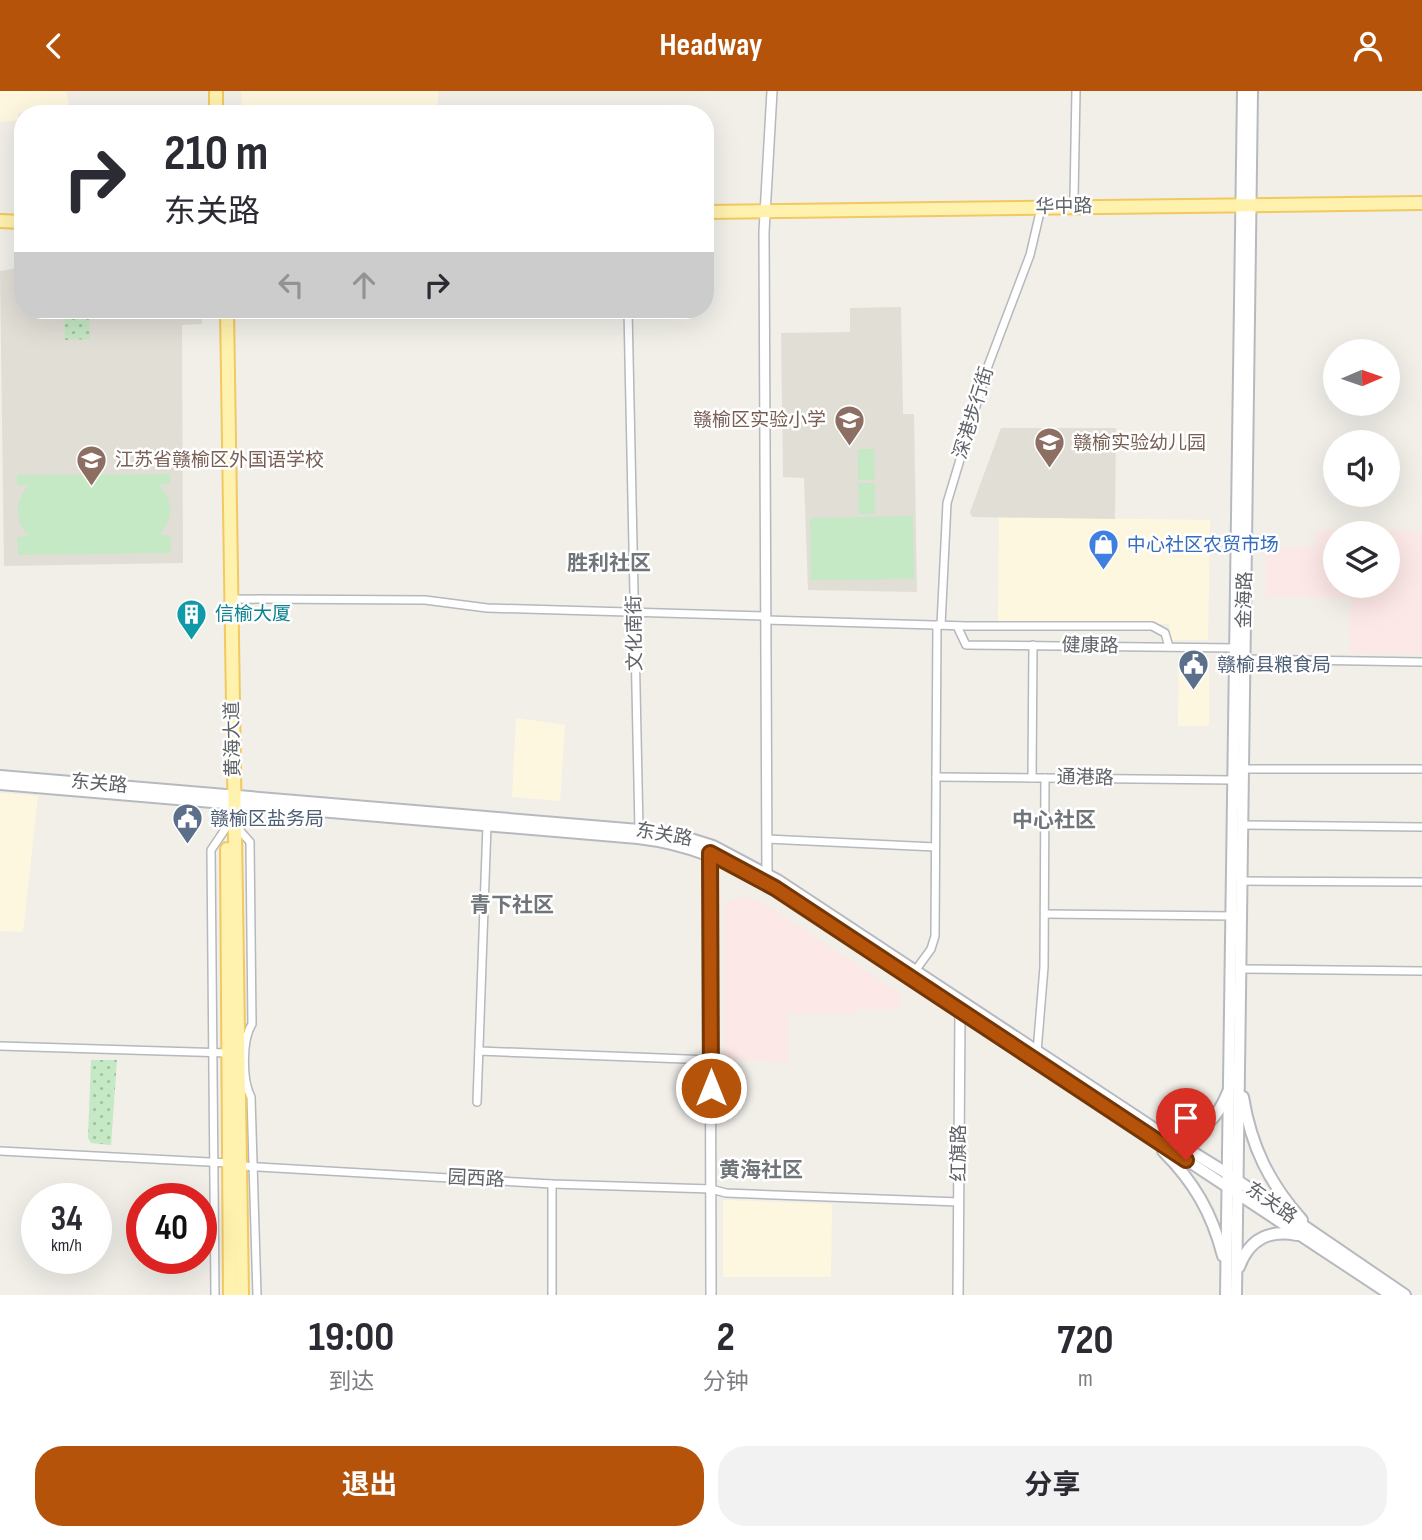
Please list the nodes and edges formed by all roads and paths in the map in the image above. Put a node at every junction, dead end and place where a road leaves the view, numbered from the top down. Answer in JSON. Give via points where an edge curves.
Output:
{"nodes":[{"id":1,"x":772,"y":91,"type":"edge"},
{"id":2,"x":1076,"y":91,"type":"edge"},
{"id":3,"x":1243,"y":91,"type":"edge"},
{"id":4,"x":1252,"y":91,"type":"edge"},
{"id":5,"x":1422,"y":194,"type":"edge"},
{"id":6,"x":1074,"y":198,"type":"junction"},
{"id":7,"x":1246,"y":201,"type":"junction"},
{"id":8,"x":1422,"y":203,"type":"edge"},
{"id":9,"x":714,"y":204,"type":"edge"},
{"id":10,"x":765,"y":207,"type":"junction"},
{"id":11,"x":1041,"y":207,"type":"junction"},
{"id":12,"x":714,"y":211,"type":"edge"},
{"id":13,"x":219,"y":319,"type":"edge"},
{"id":14,"x":227,"y":319,"type":"edge"},
{"id":15,"x":628,"y":319,"type":"edge"},
{"id":16,"x":231,"y":599,"type":"junction"},
{"id":17,"x":635,"y":613,"type":"junction"},
{"id":18,"x":766,"y":618,"type":"junction"},
{"id":19,"x":939,"y":625,"type":"junction"},
{"id":20,"x":957,"y":626,"type":"junction"},
{"id":21,"x":1033,"y":645,"type":"junction"},
{"id":22,"x":1169,"y":647,"type":"junction"},
{"id":23,"x":1236,"y":648,"type":"junction"},
{"id":24,"x":1244,"y":659,"type":"junction"},
{"id":25,"x":1422,"y":662,"type":"edge"},
{"id":26,"x":1243,"y":769,"type":"junction"},
{"id":27,"x":1422,"y":769,"type":"edge"},
{"id":28,"x":0,"y":776,"type":"edge"},
{"id":29,"x":936,"y":777,"type":"junction"},
{"id":30,"x":1032,"y":778,"type":"junction"},
{"id":31,"x":1045,"y":778,"type":"junction"},
{"id":32,"x":1234,"y":780,"type":"junction"},
{"id":33,"x":0,"y":784,"type":"edge"},
{"id":34,"x":230,"y":799,"type":"junction"},
{"id":35,"x":487,"y":825,"type":"junction"},
{"id":36,"x":1242,"y":825,"type":"junction"},
{"id":37,"x":230,"y":826,"type":"junction"},
{"id":38,"x":1422,"y":827,"type":"edge"},
{"id":39,"x":639,"y":830,"type":"junction"},
{"id":40,"x":767,"y":839,"type":"junction"},
{"id":41,"x":935,"y":847,"type":"junction"},
{"id":42,"x":710,"y":853,"type":"junction"},
{"id":43,"x":767,"y":874,"type":"junction"},
{"id":44,"x":1241,"y":881,"type":"junction"},
{"id":45,"x":1422,"y":882,"type":"edge"},
{"id":46,"x":1045,"y":914,"type":"junction"},
{"id":47,"x":1233,"y":916,"type":"junction"},
{"id":48,"x":1240,"y":969,"type":"junction"},
{"id":49,"x":915,"y":971,"type":"junction"},
{"id":50,"x":1422,"y":971,"type":"edge"},
{"id":51,"x":960,"y":1011,"type":"junction"},
{"id":52,"x":0,"y":1046,"type":"edge"},
{"id":53,"x":479,"y":1051,"type":"junction"},
{"id":54,"x":1037,"y":1052,"type":"junction"},
{"id":55,"x":213,"y":1053,"type":"junction"},
{"id":56,"x":227,"y":1053,"type":"junction"},
{"id":57,"x":711,"y":1060,"type":"junction"},
{"id":58,"x":1238,"y":1069,"type":"junction"},
{"id":59,"x":1230,"y":1087,"type":"junction"},
{"id":60,"x":477,"y":1102,"type":"dead end"},
{"id":61,"x":1149,"y":1130,"type":"junction"},
{"id":62,"x":0,"y":1151,"type":"edge"},
{"id":63,"x":214,"y":1162,"type":"junction"},
{"id":64,"x":241,"y":1165,"type":"junction"},
{"id":65,"x":1233,"y":1177,"type":"junction"},
{"id":66,"x":552,"y":1184,"type":"junction"},
{"id":67,"x":711,"y":1189,"type":"junction"},
{"id":68,"x":1232,"y":1190,"type":"junction"},
{"id":69,"x":959,"y":1202,"type":"junction"},
{"id":70,"x":1313,"y":1232,"type":"junction"},
{"id":71,"x":1301,"y":1237,"type":"junction"},
{"id":72,"x":1231,"y":1275,"type":"junction"},
{"id":73,"x":215,"y":1295,"type":"edge"},
{"id":74,"x":230,"y":1295,"type":"edge"},
{"id":75,"x":242,"y":1295,"type":"edge"},
{"id":76,"x":257,"y":1295,"type":"edge"},
{"id":77,"x":552,"y":1295,"type":"edge"},
{"id":78,"x":711,"y":1295,"type":"edge"},
{"id":79,"x":958,"y":1295,"type":"edge"},
{"id":80,"x":1226,"y":1295,"type":"edge"},
{"id":81,"x":1236,"y":1295,"type":"edge"},
{"id":82,"x":1391,"y":1295,"type":"edge"},
{"id":83,"x":1405,"y":1295,"type":"edge"}],
"edges":[{"from":1,"to":10,"type":"street"},
{"from":2,"to":6,"type":"street"},
{"from":3,"to":7,"type":"main road","name":"金海路"},
{"from":4,"to":7,"type":"main road","name":"金海路"},
{"from":5,"to":7,"type":"main road","name":"华中路"},
{"from":6,"to":7,"type":"main road","name":"华中路"},
{"from":6,"to":10,"type":"main road","name":"华中路"},
{"from":7,"to":8,"type":"main road","name":"华中路"},
{"from":7,"to":11,"type":"main road","name":"华中路"},
{"from":7,"to":23,"type":"main road","name":"金海路"},
{"from":7,"to":24,"type":"main road","name":"金海路"},
{"from":9,"to":10,"type":"main road","name":"华中路"},
{"from":10,"to":11,"type":"main road","name":"华中路"},
{"from":10,"to":12,"type":"main road","name":"华中路"},
{"from":10,"to":18,"type":"street"},
{"from":11,"to":19,"type":"street","name":"深港步行街","via":[[1030,255],[988,366],[947,503]]},
{"from":13,"to":34,"type":"main road","name":"黄海大道"},
{"from":14,"to":16,"type":"main road","name":"黄海大道"},
{"from":15,"to":17,"type":"street","name":"文化南街"},
{"from":16,"to":17,"type":"street","via":[[425,600],[487,608]]},
{"from":16,"to":34,"type":"main road","name":"黄海大道"},
{"from":17,"to":18,"type":"street"},
{"from":17,"to":39,"type":"street","name":"文化南街"},
{"from":18,"to":19,"type":"street"},
{"from":18,"to":40,"type":"street"},
{"from":19,"to":20,"type":"street"},
{"from":19,"to":29,"type":"street","name":"深港步行街"},
{"from":20,"to":21,"type":"street","name":"健康路","via":[[966,645]]},
{"from":20,"to":22,"type":"street","via":[[1152,626],[1165,633]]},
{"from":21,"to":22,"type":"street","name":"健康路"},
{"from":21,"to":30,"type":"street"},
{"from":22,"to":23,"type":"street","name":"健康路"},
{"from":23,"to":32,"type":"main road","name":"金海路"},
{"from":24,"to":25,"type":"street"},
{"from":24,"to":26,"type":"main road","name":"金海路"},
{"from":26,"to":27,"type":"street"},
{"from":26,"to":36,"type":"main road","name":"金海路"},
{"from":28,"to":34,"type":"main road","name":"东关路"},
{"from":29,"to":30,"type":"street","name":"通港路"},
{"from":29,"to":41,"type":"street","name":"深港步行街"},
{"from":30,"to":31,"type":"street","name":"通港路"},
{"from":31,"to":32,"type":"street","name":"通港路"},
{"from":31,"to":46,"type":"street"},
{"from":32,"to":47,"type":"main road","name":"金海路"},
{"from":33,"to":34,"type":"main road","name":"东关路"},
{"from":34,"to":35,"type":"main road","name":"东关路"},
{"from":34,"to":37,"type":"main road","name":"黄海大道"},
{"from":34,"to":39,"type":"main road","name":"东关路"},
{"from":35,"to":42,"type":"main road","name":"东关路","via":[[666,841]]},
{"from":35,"to":53,"type":"street"},
{"from":36,"to":38,"type":"street"},
{"from":36,"to":44,"type":"main road","name":"金海路"},
{"from":37,"to":55,"type":"street","via":[[211,850]]},
{"from":37,"to":56,"type":"main road","name":"黄海大道"},
{"from":37,"to":64,"type":"main road","name":"黄海大道"},
{"from":39,"to":43,"type":"main road","name":"东关路","via":[[694,839]]},
{"from":40,"to":41,"type":"street"},
{"from":40,"to":43,"type":"street"},
{"from":41,"to":49,"type":"street","name":"深港步行街","via":[[934,943]]},
{"from":42,"to":51,"type":"main road","name":"东关路","via":[[775,888]]},
{"from":42,"to":57,"type":"street"},
{"from":43,"to":49,"type":"main road","name":"东关路"},
{"from":44,"to":45,"type":"street"},
{"from":44,"to":48,"type":"main road","name":"金海路"},
{"from":46,"to":47,"type":"street"},
{"from":46,"to":54,"type":"street"},
{"from":47,"to":59,"type":"main road","name":"金海路"},
{"from":48,"to":50,"type":"street"},
{"from":48,"to":58,"type":"main road","name":"金海路"},
{"from":49,"to":54,"type":"main road","name":"东关路"},
{"from":51,"to":61,"type":"main road","name":"东关路"},
{"from":51,"to":69,"type":"street","name":"红旗路"},
{"from":52,"to":55,"type":"street"},
{"from":53,"to":57,"type":"street"},
{"from":53,"to":60,"type":"street"},
{"from":54,"to":61,"type":"main road","name":"东关路"},
{"from":55,"to":56,"type":"street"},
{"from":55,"to":63,"type":"street"},
{"from":56,"to":64,"type":"main road","name":"黄海大道"},
{"from":57,"to":67,"type":"street"},
{"from":58,"to":65,"type":"main road","name":"金海路"},
{"from":58,"to":70,"type":"main road","via":[[1256,1150],[1269,1178]]},
{"from":59,"to":61,"type":"main road","via":[[1218,1116],[1205,1127],[1189,1132]]},
{"from":59,"to":65,"type":"main road","name":"金海路"},
{"from":61,"to":65,"type":"main road","name":"东关路"},
{"from":61,"to":68,"type":"main road","name":"东关路"},
{"from":61,"to":72,"type":"main road","via":[[1205,1203]]},
{"from":62,"to":63,"type":"street","name":"园西路"},
{"from":63,"to":64,"type":"street","name":"园西路"},
{"from":63,"to":73,"type":"street"},
{"from":64,"to":66,"type":"street","name":"园西路"},
{"from":64,"to":74,"type":"main road","name":"黄海大道"},
{"from":64,"to":75,"type":"main road","name":"黄海大道"},
{"from":64,"to":76,"type":"street"},
{"from":65,"to":68,"type":"main road","name":"金海路"},
{"from":65,"to":70,"type":"main road","name":"东关路"},
{"from":66,"to":67,"type":"street","name":"园西路"},
{"from":66,"to":77,"type":"street"},
{"from":67,"to":69,"type":"street","name":"园西路"},
{"from":67,"to":78,"type":"street"},
{"from":68,"to":71,"type":"main road","name":"东关路"},
{"from":68,"to":72,"type":"main road","name":"金海路"},
{"from":69,"to":79,"type":"street","name":"红旗路"},
{"from":70,"to":83,"type":"main road","name":"东关路"},
{"from":71,"to":72,"type":"main road","via":[[1271,1233],[1254,1242]]},
{"from":71,"to":82,"type":"main road","name":"东关路"},
{"from":72,"to":80,"type":"main road"},
{"from":72,"to":81,"type":"main road"}]}
